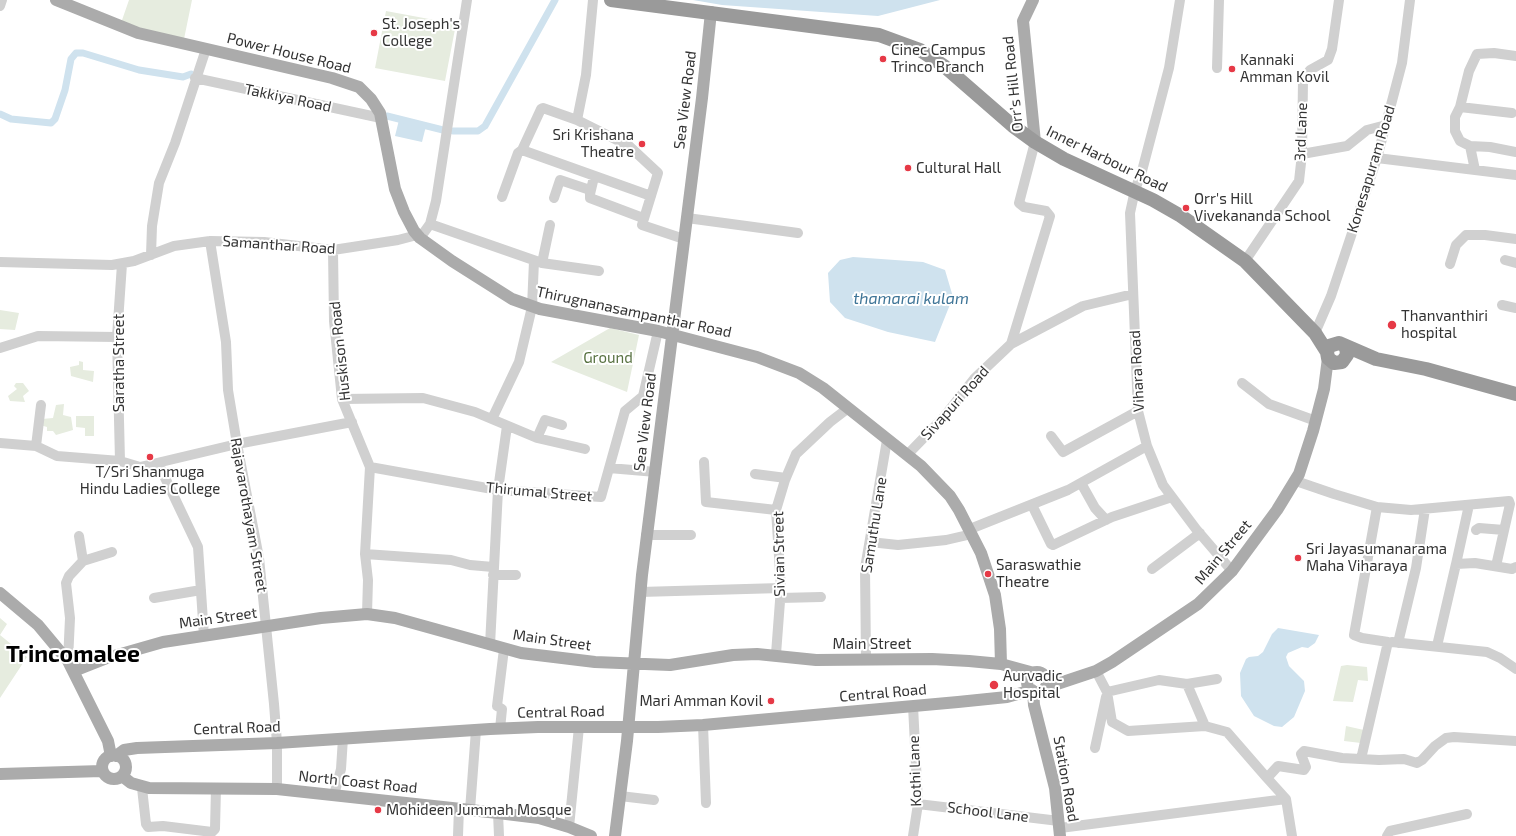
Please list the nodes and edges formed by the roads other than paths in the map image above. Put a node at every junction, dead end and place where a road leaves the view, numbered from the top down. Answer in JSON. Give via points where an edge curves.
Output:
{"nodes":[{"id":1,"x":2,"y":0,"type":"edge"},
{"id":2,"x":56,"y":0,"type":"edge"},
{"id":3,"x":467,"y":0,"type":"edge"},
{"id":4,"x":593,"y":0,"type":"edge"},
{"id":5,"x":610,"y":0,"type":"edge"},
{"id":6,"x":1032,"y":0,"type":"edge"},
{"id":7,"x":1180,"y":0,"type":"edge"},
{"id":8,"x":1219,"y":0,"type":"edge"},
{"id":9,"x":1339,"y":0,"type":"edge"},
{"id":10,"x":1410,"y":0,"type":"edge"},
{"id":11,"x":0,"y":6,"type":"edge"},
{"id":12,"x":711,"y":12,"type":"junction"},
{"id":13,"x":206,"y":49,"type":"junction"},
{"id":14,"x":1516,"y":56,"type":"edge"},
{"id":15,"x":1217,"y":68,"type":"dead end"},
{"id":16,"x":195,"y":78,"type":"junction"},
{"id":17,"x":1460,"y":107,"type":"junction"},
{"id":18,"x":1512,"y":114,"type":"dead end"},
{"id":19,"x":381,"y":118,"type":"junction"},
{"id":20,"x":577,"y":120,"type":"junction"},
{"id":21,"x":1386,"y":126,"type":"junction"},
{"id":22,"x":1035,"y":142,"type":"junction"},
{"id":23,"x":1470,"y":146,"type":"junction"},
{"id":24,"x":522,"y":150,"type":"junction"},
{"id":25,"x":1516,"y":152,"type":"edge"},
{"id":26,"x":1302,"y":154,"type":"junction"},
{"id":27,"x":1377,"y":158,"type":"junction"},
{"id":28,"x":1475,"y":170,"type":"junction"},
{"id":29,"x":1516,"y":175,"type":"edge"},
{"id":30,"x":594,"y":177,"type":"junction"},
{"id":31,"x":590,"y":190,"type":"junction"},
{"id":32,"x":1135,"y":190,"type":"junction"},
{"id":33,"x":651,"y":196,"type":"junction"},
{"id":34,"x":502,"y":198,"type":"dead end"},
{"id":35,"x":554,"y":198,"type":"dead end"},
{"id":36,"x":643,"y":218,"type":"junction"},
{"id":37,"x":687,"y":218,"type":"junction"},
{"id":38,"x":430,"y":224,"type":"junction"},
{"id":39,"x":550,"y":225,"type":"dead end"},
{"id":40,"x":798,"y":234,"type":"dead end"},
{"id":41,"x":419,"y":236,"type":"junction"},
{"id":42,"x":684,"y":239,"type":"junction"},
{"id":43,"x":1516,"y":239,"type":"edge"},
{"id":44,"x":210,"y":241,"type":"junction"},
{"id":45,"x":333,"y":250,"type":"junction"},
{"id":46,"x":151,"y":255,"type":"junction"},
{"id":47,"x":1506,"y":260,"type":"dead end"},
{"id":48,"x":1245,"y":261,"type":"junction"},
{"id":49,"x":0,"y":262,"type":"edge"},
{"id":50,"x":538,"y":262,"type":"junction"},
{"id":51,"x":1516,"y":263,"type":"edge"},
{"id":52,"x":122,"y":264,"type":"junction"},
{"id":53,"x":1450,"y":264,"type":"dead end"},
{"id":54,"x":599,"y":271,"type":"dead end"},
{"id":55,"x":1133,"y":294,"type":"junction"},
{"id":56,"x":1502,"y":305,"type":"dead end"},
{"id":57,"x":532,"y":307,"type":"junction"},
{"id":58,"x":1516,"y":308,"type":"edge"},
{"id":59,"x":658,"y":331,"type":"junction"},
{"id":60,"x":1315,"y":333,"type":"junction"},
{"id":61,"x":672,"y":334,"type":"junction"},
{"id":62,"x":117,"y":337,"type":"junction"},
{"id":63,"x":1011,"y":344,"type":"junction"},
{"id":64,"x":0,"y":348,"type":"edge"},
{"id":65,"x":1337,"y":354,"type":"junction"},
{"id":66,"x":1242,"y":383,"type":"dead end"},
{"id":67,"x":1516,"y":394,"type":"edge"},
{"id":68,"x":342,"y":398,"type":"junction"},
{"id":69,"x":41,"y":405,"type":"dead end"},
{"id":70,"x":847,"y":409,"type":"junction"},
{"id":71,"x":1138,"y":411,"type":"junction"},
{"id":72,"x":492,"y":419,"type":"junction"},
{"id":73,"x":1316,"y":420,"type":"junction"},
{"id":74,"x":352,"y":422,"type":"junction"},
{"id":75,"x":562,"y":425,"type":"dead end"},
{"id":76,"x":507,"y":426,"type":"junction"},
{"id":77,"x":1051,"y":436,"type":"dead end"},
{"id":78,"x":537,"y":438,"type":"junction"},
{"id":79,"x":888,"y":440,"type":"junction"},
{"id":80,"x":0,"y":443,"type":"edge"},
{"id":81,"x":237,"y":444,"type":"junction"},
{"id":82,"x":36,"y":446,"type":"junction"},
{"id":83,"x":1147,"y":446,"type":"junction"},
{"id":84,"x":585,"y":449,"type":"dead end"},
{"id":85,"x":908,"y":454,"type":"junction"},
{"id":86,"x":120,"y":462,"type":"junction"},
{"id":87,"x":704,"y":462,"type":"dead end"},
{"id":88,"x":158,"y":463,"type":"junction"},
{"id":89,"x":370,"y":467,"type":"junction"},
{"id":90,"x":609,"y":468,"type":"junction"},
{"id":91,"x":656,"y":472,"type":"junction"},
{"id":92,"x":755,"y":474,"type":"dead end"},
{"id":93,"x":786,"y":478,"type":"junction"},
{"id":94,"x":1296,"y":481,"type":"junction"},
{"id":95,"x":1081,"y":483,"type":"junction"},
{"id":96,"x":498,"y":490,"type":"junction"},
{"id":97,"x":1172,"y":497,"type":"junction"},
{"id":98,"x":1032,"y":505,"type":"junction"},
{"id":99,"x":1469,"y":505,"type":"junction"},
{"id":100,"x":1377,"y":507,"type":"junction"},
{"id":101,"x":1425,"y":509,"type":"junction"},
{"id":102,"x":776,"y":510,"type":"junction"},
{"id":103,"x":1106,"y":520,"type":"junction"},
{"id":104,"x":1476,"y":530,"type":"dead end"},
{"id":105,"x":1504,"y":530,"type":"junction"},
{"id":106,"x":971,"y":532,"type":"junction"},
{"id":107,"x":1200,"y":533,"type":"junction"},
{"id":108,"x":646,"y":535,"type":"junction"},
{"id":109,"x":691,"y":535,"type":"dead end"},
{"id":110,"x":79,"y":536,"type":"dead end"},
{"id":111,"x":870,"y":542,"type":"junction"},
{"id":112,"x":112,"y":552,"type":"dead end"},
{"id":113,"x":365,"y":554,"type":"junction"},
{"id":114,"x":83,"y":561,"type":"junction"},
{"id":115,"x":1456,"y":564,"type":"junction"},
{"id":116,"x":1496,"y":566,"type":"junction"},
{"id":117,"x":1516,"y":567,"type":"edge"},
{"id":118,"x":1152,"y":568,"type":"dead end"},
{"id":119,"x":493,"y":571,"type":"junction"},
{"id":120,"x":1232,"y":571,"type":"junction"},
{"id":121,"x":516,"y":575,"type":"dead end"},
{"id":122,"x":201,"y":590,"type":"junction"},
{"id":123,"x":640,"y":592,"type":"junction"},
{"id":124,"x":0,"y":593,"type":"edge"},
{"id":125,"x":780,"y":593,"type":"junction"},
{"id":126,"x":822,"y":597,"type":"dead end"},
{"id":127,"x":154,"y":598,"type":"dead end"},
{"id":128,"x":367,"y":614,"type":"junction"},
{"id":129,"x":266,"y":627,"type":"junction"},
{"id":130,"x":204,"y":636,"type":"junction"},
{"id":131,"x":1393,"y":643,"type":"junction"},
{"id":132,"x":490,"y":645,"type":"junction"},
{"id":133,"x":1437,"y":646,"type":"junction"},
{"id":134,"x":504,"y":649,"type":"junction"},
{"id":135,"x":776,"y":654,"type":"junction"},
{"id":136,"x":866,"y":660,"type":"junction"},
{"id":137,"x":634,"y":664,"type":"junction"},
{"id":138,"x":1001,"y":664,"type":"junction"},
{"id":139,"x":71,"y":666,"type":"junction"},
{"id":140,"x":1516,"y":669,"type":"edge"},
{"id":141,"x":1096,"y":671,"type":"junction"},
{"id":142,"x":1217,"y":679,"type":"dead end"},
{"id":143,"x":1035,"y":684,"type":"junction"},
{"id":144,"x":1187,"y":684,"type":"junction"},
{"id":145,"x":1107,"y":692,"type":"junction"},
{"id":146,"x":913,"y":706,"type":"junction"},
{"id":147,"x":703,"y":725,"type":"junction"},
{"id":148,"x":1205,"y":726,"type":"junction"},
{"id":149,"x":579,"y":727,"type":"junction"},
{"id":150,"x":628,"y":727,"type":"junction"},
{"id":151,"x":500,"y":729,"type":"junction"},
{"id":152,"x":476,"y":730,"type":"junction"},
{"id":153,"x":343,"y":738,"type":"junction"},
{"id":154,"x":1516,"y":741,"type":"edge"},
{"id":155,"x":277,"y":743,"type":"junction"},
{"id":156,"x":1095,"y":748,"type":"dead end"},
{"id":157,"x":114,"y":756,"type":"junction"},
{"id":158,"x":1361,"y":759,"type":"junction"},
{"id":159,"x":102,"y":771,"type":"junction"},
{"id":160,"x":0,"y":774,"type":"edge"},
{"id":161,"x":122,"y":776,"type":"junction"},
{"id":162,"x":1267,"y":778,"type":"junction"},
{"id":163,"x":142,"y":788,"type":"junction"},
{"id":164,"x":216,"y":788,"type":"junction"},
{"id":165,"x":277,"y":789,"type":"junction"},
{"id":166,"x":334,"y":795,"type":"junction"},
{"id":167,"x":620,"y":796,"type":"junction"},
{"id":168,"x":1286,"y":799,"type":"junction"},
{"id":169,"x":654,"y":800,"type":"dead end"},
{"id":170,"x":706,"y":803,"type":"dead end"},
{"id":171,"x":918,"y":804,"type":"junction"},
{"id":172,"x":464,"y":809,"type":"junction"},
{"id":173,"x":498,"y":813,"type":"junction"},
{"id":174,"x":1467,"y":814,"type":"dead end"},
{"id":175,"x":569,"y":827,"type":"junction"},
{"id":176,"x":1059,"y":828,"type":"edge"},
{"id":177,"x":1410,"y":832,"type":"edge"},
{"id":178,"x":458,"y":836,"type":"edge"},
{"id":179,"x":498,"y":836,"type":"edge"},
{"id":180,"x":591,"y":836,"type":"edge"},
{"id":181,"x":615,"y":836,"type":"edge"},
{"id":182,"x":913,"y":836,"type":"edge"},
{"id":183,"x":1292,"y":836,"type":"edge"},
{"id":184,"x":1387,"y":836,"type":"edge"}],
"edges":[{"from":1,"to":11,"type":"street"},
{"from":2,"to":13,"type":"main road","name":"Power House Road","via":[[122,28]]},
{"from":3,"to":38,"type":"street","via":[[443,162]]},
{"from":4,"to":20,"type":"street","via":[[586,75]]},
{"from":5,"to":12,"type":"highway","name":"Inner Harbour Road"},
{"from":6,"to":22,"type":"main road","name":"Orr’s Hill Road","via":[[1023,21]]},
{"from":7,"to":32,"type":"street","name":"Vihara Road","via":[[1169,68]]},
{"from":8,"to":15,"type":"street"},
{"from":9,"to":26,"type":"street","name":"3rd Lane","via":[[1328,60],[1310,70],[1303,80]]},
{"from":10,"to":21,"type":"street","name":"Konesapuram Road","via":[[1402,63]]},
{"from":12,"to":22,"type":"highway","name":"Inner Harbour Road","via":[[757,21],[879,35],[908,44],[944,66]]},
{"from":12,"to":37,"type":"main road","name":"Sea View Road"},
{"from":13,"to":16,"type":"street"},
{"from":13,"to":19,"type":"main road","name":"Power House Road","via":[[355,85],[371,99]]},
{"from":14,"to":17,"type":"street","via":[[1477,54],[1469,71]]},
{"from":16,"to":19,"type":"street","name":"Takkiya Road"},
{"from":16,"to":46,"type":"street","via":[[175,144],[159,183],[152,226]]},
{"from":17,"to":18,"type":"street"},
{"from":17,"to":23,"type":"street","via":[[1455,117],[1455,131],[1460,141]]},
{"from":19,"to":41,"type":"main road","name":"Power House Road","via":[[395,189],[407,219]]},
{"from":20,"to":24,"type":"street","via":[[541,109]]},
{"from":20,"to":33,"type":"street","via":[[629,146],[658,173]]},
{"from":21,"to":26,"type":"street","via":[[1367,130],[1347,146]]},
{"from":21,"to":27,"type":"street","name":"Konesapuram Road"},
{"from":22,"to":32,"type":"highway","name":"Inner Harbour Road","via":[[1064,159]]},
{"from":22,"to":63,"type":"street","via":[[1019,203],[1024,207],[1046,211],[1050,216]]},
{"from":23,"to":25,"type":"street"},
{"from":23,"to":28,"type":"street"},
{"from":24,"to":30,"type":"street"},
{"from":24,"to":34,"type":"street","via":[[518,152]]},
{"from":26,"to":48,"type":"street","name":"3rd Lane","via":[[1299,181]]},
{"from":27,"to":28,"type":"street"},
{"from":27,"to":60,"type":"street","name":"Konesapuram Road","via":[[1331,296]]},
{"from":28,"to":29,"type":"street"},
{"from":30,"to":31,"type":"street"},
{"from":30,"to":33,"type":"street"},
{"from":31,"to":35,"type":"street","via":[[560,180]]},
{"from":31,"to":36,"type":"street","via":[[590,198]]},
{"from":32,"to":48,"type":"highway","name":"Inner Harbour Road","via":[[1181,216]]},
{"from":32,"to":55,"type":"street","name":"Vihara Road","via":[[1130,213]]},
{"from":33,"to":36,"type":"street"},
{"from":36,"to":42,"type":"street","via":[[642,225]]},
{"from":37,"to":40,"type":"street"},
{"from":37,"to":42,"type":"main road","name":"Sea View Road"},
{"from":38,"to":41,"type":"street"},
{"from":38,"to":50,"type":"street"},
{"from":39,"to":50,"type":"street"},
{"from":41,"to":45,"type":"street","name":"Samanthar Road"},
{"from":41,"to":57,"type":"main road","name":"Thirugnanasampanthar Road","via":[[495,289]]},
{"from":42,"to":61,"type":"main road","name":"Sea View Road"},
{"from":43,"to":53,"type":"street","via":[[1466,235],[1456,245]]},
{"from":44,"to":45,"type":"street","name":"Samanthar Road","via":[[264,242]]},
{"from":44,"to":46,"type":"street","name":"Samanthar Road","via":[[174,246]]},
{"from":44,"to":81,"type":"street","name":"Rajavarothayam Street","via":[[226,342],[228,390]]},
{"from":45,"to":68,"type":"street","name":"Huskison Road","via":[[334,321]]},
{"from":46,"to":52,"type":"street","name":"Samanthar Road"},
{"from":47,"to":51,"type":"street"},
{"from":48,"to":60,"type":"highway","name":"Inner Harbour Road"},
{"from":49,"to":52,"type":"street","name":"Samanthar Road"},
{"from":50,"to":54,"type":"street"},
{"from":50,"to":57,"type":"street"},
{"from":52,"to":62,"type":"street","name":"Saratha Street"},
{"from":55,"to":63,"type":"street","name":"Sivapuri Road","via":[[1083,306]]},
{"from":55,"to":71,"type":"street","name":"Vihara Road"},
{"from":56,"to":58,"type":"street"},
{"from":57,"to":59,"type":"main road","name":"Thirugnanasampanthar Road"},
{"from":57,"to":72,"type":"street","via":[[519,362]]},
{"from":59,"to":61,"type":"main road","name":"Thirugnanasampanthar Road"},
{"from":59,"to":90,"type":"street","name":"Thirumal Street","via":[[643,396],[625,411]]},
{"from":60,"to":65,"type":"highway","name":"Inner Harbour Road"},
{"from":61,"to":70,"type":"main road","name":"Thirugnanasampanthar Road","via":[[756,356],[788,368],[823,388]]},
{"from":61,"to":91,"type":"main road","name":"Sea View Road"},
{"from":62,"to":64,"type":"street","via":[[38,336]]},
{"from":62,"to":86,"type":"street","name":"Saratha Street"},
{"from":63,"to":85,"type":"street","name":"Sivapuri Road","via":[[974,379],[943,418]]},
{"from":65,"to":67,"type":"highway","via":[[1426,369]]},
{"from":65,"to":73,"type":"main road","name":"Main Street"},
{"from":66,"to":73,"type":"street","via":[[1269,404]]},
{"from":68,"to":72,"type":"street","via":[[423,398]]},
{"from":68,"to":74,"type":"street","name":"Huskison Road"},
{"from":69,"to":82,"type":"street"},
{"from":70,"to":79,"type":"main road","name":"Thirugnanasampanthar Road"},
{"from":70,"to":93,"type":"street","name":"Sivian Street","via":[[796,454]]},
{"from":71,"to":77,"type":"street","via":[[1064,452]]},
{"from":71,"to":83,"type":"street","name":"Vihara Road"},
{"from":72,"to":76,"type":"street"},
{"from":73,"to":94,"type":"main road","name":"Main Street","via":[[1306,457]]},
{"from":74,"to":81,"type":"street"},
{"from":74,"to":89,"type":"street","name":"Huskison Road"},
{"from":75,"to":78,"type":"street","via":[[544,420]]},
{"from":76,"to":78,"type":"street"},
{"from":76,"to":96,"type":"street"},
{"from":78,"to":84,"type":"street"},
{"from":79,"to":85,"type":"main road","name":"Thirugnanasampanthar Road"},
{"from":79,"to":111,"type":"street","name":"Samuthu Lane"},
{"from":80,"to":82,"type":"street"},
{"from":81,"to":88,"type":"street"},
{"from":81,"to":129,"type":"street","name":"Rajavarothayam Street","via":[[259,558]]},
{"from":82,"to":86,"type":"street","via":[[57,456]]},
{"from":83,"to":95,"type":"street"},
{"from":83,"to":97,"type":"street","name":"Vihara Road","via":[[1163,485]]},
{"from":85,"to":106,"type":"main road","name":"Thirugnanasampanthar Road","via":[[950,496]]},
{"from":86,"to":88,"type":"street","via":[[140,467]]},
{"from":87,"to":102,"type":"street","via":[[706,502]]},
{"from":88,"to":122,"type":"street","via":[[198,547]]},
{"from":89,"to":96,"type":"street","name":"Thirumal Street"},
{"from":89,"to":113,"type":"street","name":"Huskison Road"},
{"from":90,"to":91,"type":"street"},
{"from":90,"to":96,"type":"street","name":"Thirumal Street","via":[[601,497]]},
{"from":91,"to":108,"type":"main road","name":"Sea View Road"},
{"from":92,"to":93,"type":"street"},
{"from":93,"to":102,"type":"street","name":"Sivian Street"},
{"from":94,"to":100,"type":"street"},
{"from":94,"to":120,"type":"main road","name":"Main Street"},
{"from":95,"to":98,"type":"street"},
{"from":95,"to":103,"type":"street","via":[[1095,508]]},
{"from":96,"to":119,"type":"street"},
{"from":97,"to":103,"type":"street"},
{"from":97,"to":107,"type":"street","name":"Vihara Road"},
{"from":98,"to":103,"type":"street","via":[[1052,545]]},
{"from":98,"to":106,"type":"street"},
{"from":99,"to":101,"type":"street"},
{"from":99,"to":105,"type":"street","via":[[1509,501]]},
{"from":99,"to":115,"type":"street"},
{"from":100,"to":101,"type":"street"},
{"from":100,"to":131,"type":"street","via":[[1354,635]]},
{"from":101,"to":131,"type":"street","via":[[1416,568]]},
{"from":102,"to":125,"type":"street","name":"Sivian Street"},
{"from":104,"to":105,"type":"street"},
{"from":105,"to":116,"type":"street"},
{"from":106,"to":111,"type":"street","via":[[946,540],[898,545]]},
{"from":106,"to":138,"type":"main road","name":"Thirugnanasampanthar Road","via":[[982,552],[995,594]]},
{"from":107,"to":118,"type":"street"},
{"from":107,"to":120,"type":"street","name":"Vihara Road"},
{"from":108,"to":109,"type":"street"},
{"from":108,"to":123,"type":"main road","name":"Sea View Road"},
{"from":110,"to":114,"type":"street"},
{"from":111,"to":136,"type":"street","name":"Samuthu Lane","via":[[865,568]]},
{"from":112,"to":114,"type":"street"},
{"from":113,"to":119,"type":"street","via":[[451,560]]},
{"from":113,"to":128,"type":"street","name":"Huskison Road","via":[[368,580]]},
{"from":114,"to":139,"type":"street","via":[[75,568],[66,583]]},
{"from":115,"to":116,"type":"street"},
{"from":115,"to":133,"type":"street"},
{"from":116,"to":117,"type":"street","via":[[1512,569]]},
{"from":119,"to":121,"type":"street"},
{"from":119,"to":132,"type":"street"},
{"from":120,"to":141,"type":"main road","name":"Main Street","via":[[1212,593],[1186,613]]},
{"from":122,"to":127,"type":"street"},
{"from":122,"to":130,"type":"street"},
{"from":123,"to":125,"type":"street"},
{"from":123,"to":137,"type":"main road","name":"Sea View Road"},
{"from":124,"to":139,"type":"main road","via":[[38,625]]},
{"from":125,"to":126,"type":"street"},
{"from":125,"to":135,"type":"street","name":"Sivian Street"},
{"from":128,"to":129,"type":"main road","name":"Main Street"},
{"from":128,"to":132,"type":"main road","name":"Main Street","via":[[444,630]]},
{"from":129,"to":130,"type":"main road","name":"Main Street"},
{"from":129,"to":155,"type":"street","name":"Rajavarothayam Street"},
{"from":130,"to":139,"type":"main road","name":"Main Street","via":[[148,646]]},
{"from":131,"to":133,"type":"street"},
{"from":131,"to":158,"type":"street"},
{"from":132,"to":134,"type":"main road","name":"Main Street"},
{"from":133,"to":140,"type":"street","via":[[1487,652]]},
{"from":134,"to":137,"type":"main road","name":"Main Street","via":[[542,656]]},
{"from":134,"to":151,"type":"street","via":[[497,706],[502,709]]},
{"from":135,"to":136,"type":"main road","name":"Main Street","via":[[816,660]]},
{"from":135,"to":137,"type":"main road","name":"Main Street","via":[[733,655],[670,665]]},
{"from":136,"to":138,"type":"main road","name":"Main Street"},
{"from":137,"to":150,"type":"main road","name":"Sea View Road"},
{"from":138,"to":143,"type":"main road","name":"Main Street"},
{"from":139,"to":157,"type":"main road"},
{"from":141,"to":143,"type":"main road","name":"Main Street","via":[[1077,678]]},
{"from":141,"to":145,"type":"street"},
{"from":142,"to":144,"type":"street"},
{"from":143,"to":146,"type":"main road","name":"Central Road","via":[[1007,697]]},
{"from":143,"to":176,"type":"main road","name":"Station Road","via":[[1040,728],[1055,788]]},
{"from":144,"to":145,"type":"street","via":[[1159,680]]},
{"from":144,"to":148,"type":"street"},
{"from":145,"to":148,"type":"street","via":[[1112,722],[1128,731]]},
{"from":145,"to":156,"type":"street"},
{"from":146,"to":147,"type":"main road","name":"Central Road"},
{"from":146,"to":171,"type":"street","name":"Kothi Lane"},
{"from":147,"to":150,"type":"main road","name":"Central Road"},
{"from":147,"to":170,"type":"street"},
{"from":148,"to":162,"type":"street","via":[[1227,732]]},
{"from":149,"to":150,"type":"main road","name":"Central Road"},
{"from":149,"to":151,"type":"main road","name":"Central Road"},
{"from":149,"to":175,"type":"street"},
{"from":150,"to":167,"type":"main road","name":"Sea View Road"},
{"from":151,"to":152,"type":"main road","name":"Central Road"},
{"from":152,"to":153,"type":"main road","name":"Central Road"},
{"from":152,"to":172,"type":"street"},
{"from":153,"to":155,"type":"main road","name":"Central Road"},
{"from":153,"to":166,"type":"street","via":[[341,769]]},
{"from":154,"to":158,"type":"street","via":[[1454,737],[1446,738],[1417,763],[1404,759]]},
{"from":155,"to":157,"type":"main road","name":"Central Road","via":[[137,748],[124,750]]},
{"from":155,"to":165,"type":"street","name":"Rajavarothayam Street"},
{"from":157,"to":159,"type":"main road","via":[[105,760]]},
{"from":157,"to":161,"type":"main road","via":[[120,757],[126,764]]},
{"from":158,"to":162,"type":"street","via":[[1304,751],[1301,754],[1306,767],[1304,770],[1278,766]]},
{"from":159,"to":160,"type":"main road"},
{"from":159,"to":161,"type":"main road","via":[[111,779]]},
{"from":161,"to":163,"type":"main road","name":"North Coast Road"},
{"from":162,"to":168,"type":"street"},
{"from":163,"to":164,"type":"main road","name":"North Coast Road"},
{"from":163,"to":164,"type":"street","via":[[148,827],[163,826],[212,832]]},
{"from":164,"to":165,"type":"main road","name":"North Coast Road"},
{"from":165,"to":166,"type":"main road","name":"North Coast Road"},
{"from":166,"to":172,"type":"main road","name":"North Coast Road"},
{"from":167,"to":169,"type":"street"},
{"from":167,"to":181,"type":"main road","name":"Sea View Road"},
{"from":168,"to":176,"type":"street","name":"School Lane"},
{"from":168,"to":183,"type":"street"},
{"from":171,"to":176,"type":"street","name":"School Lane"},
{"from":171,"to":182,"type":"street","name":"Kothi Lane"},
{"from":172,"to":173,"type":"main road","name":"North Coast Road"},
{"from":172,"to":178,"type":"street"},
{"from":173,"to":175,"type":"main road","name":"North Coast Road","via":[[539,818]]},
{"from":173,"to":179,"type":"street"},
{"from":174,"to":177,"type":"street"},
{"from":175,"to":180,"type":"main road","name":"North Coast Road"},
{"from":177,"to":184,"type":"street","via":[[1390,831]]}]}
